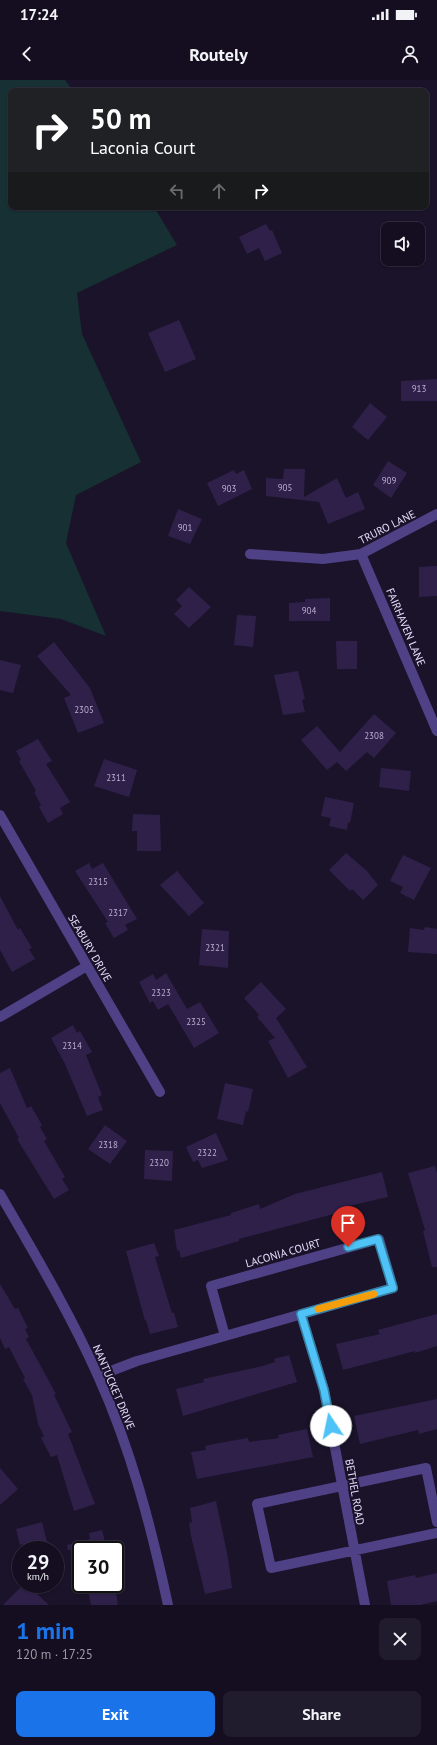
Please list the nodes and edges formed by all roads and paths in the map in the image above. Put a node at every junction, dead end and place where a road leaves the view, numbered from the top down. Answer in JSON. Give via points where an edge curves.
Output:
{"nodes":[{"id":1,"x":437,"y":514,"type":"edge"},
{"id":2,"x":250,"y":554,"type":"dead end"},
{"id":3,"x":361,"y":554,"type":"junction"},
{"id":4,"x":437,"y":731,"type":"edge"},
{"id":5,"x":0,"y":815,"type":"edge"},
{"id":6,"x":87,"y":966,"type":"junction"},
{"id":7,"x":0,"y":1017,"type":"edge"},
{"id":8,"x":160,"y":1092,"type":"dead end"},
{"id":9,"x":0,"y":1194,"type":"edge"},
{"id":10,"x":301,"y":1314,"type":"junction"},
{"id":11,"x":225,"y":1336,"type":"junction"},
{"id":12,"x":98,"y":1376,"type":"junction"},
{"id":13,"x":342,"y":1486,"type":"junction"},
{"id":14,"x":437,"y":1522,"type":"edge"},
{"id":15,"x":437,"y":1533,"type":"edge"},
{"id":16,"x":354,"y":1550,"type":"junction"},
{"id":17,"x":168,"y":1605,"type":"edge"},
{"id":18,"x":365,"y":1605,"type":"edge"}],
"edges":[{"from":1,"to":3,"type":"street","name":"TRURO LANE"},
{"from":2,"to":3,"type":"street","name":"TRURO LANE","via":[[324,559]]},
{"from":3,"to":4,"type":"street","name":"FAIRHAVEN LANE"},
{"from":5,"to":6,"type":"street","name":"SEABURY DRIVE"},
{"from":6,"to":7,"type":"street"},
{"from":6,"to":8,"type":"street","name":"SEABURY DRIVE"},
{"from":9,"to":12,"type":"street","name":"NANTUCKET DRIVE","via":[[73,1324]]},
{"from":10,"to":11,"type":"street","name":"LACONIA COURT"},
{"from":10,"to":11,"type":"street","name":"LACONIA COURT","via":[[393,1288],[378,1239],[211,1286]]},
{"from":10,"to":13,"type":"street","name":"BETHEL ROAD","via":[[324,1390]]},
{"from":11,"to":12,"type":"street","name":"LACONIA COURT","via":[[137,1361]]},
{"from":12,"to":17,"type":"street","name":"NANTUCKET DRIVE","via":[[140,1490]]},
{"from":13,"to":14,"type":"street","via":[[426,1468]]},
{"from":13,"to":16,"type":"street","name":"BETHEL ROAD"},
{"from":13,"to":16,"type":"street","via":[[257,1504],[271,1568]]},
{"from":15,"to":16,"type":"street"},
{"from":16,"to":18,"type":"street","name":"BETHEL ROAD"}]}
